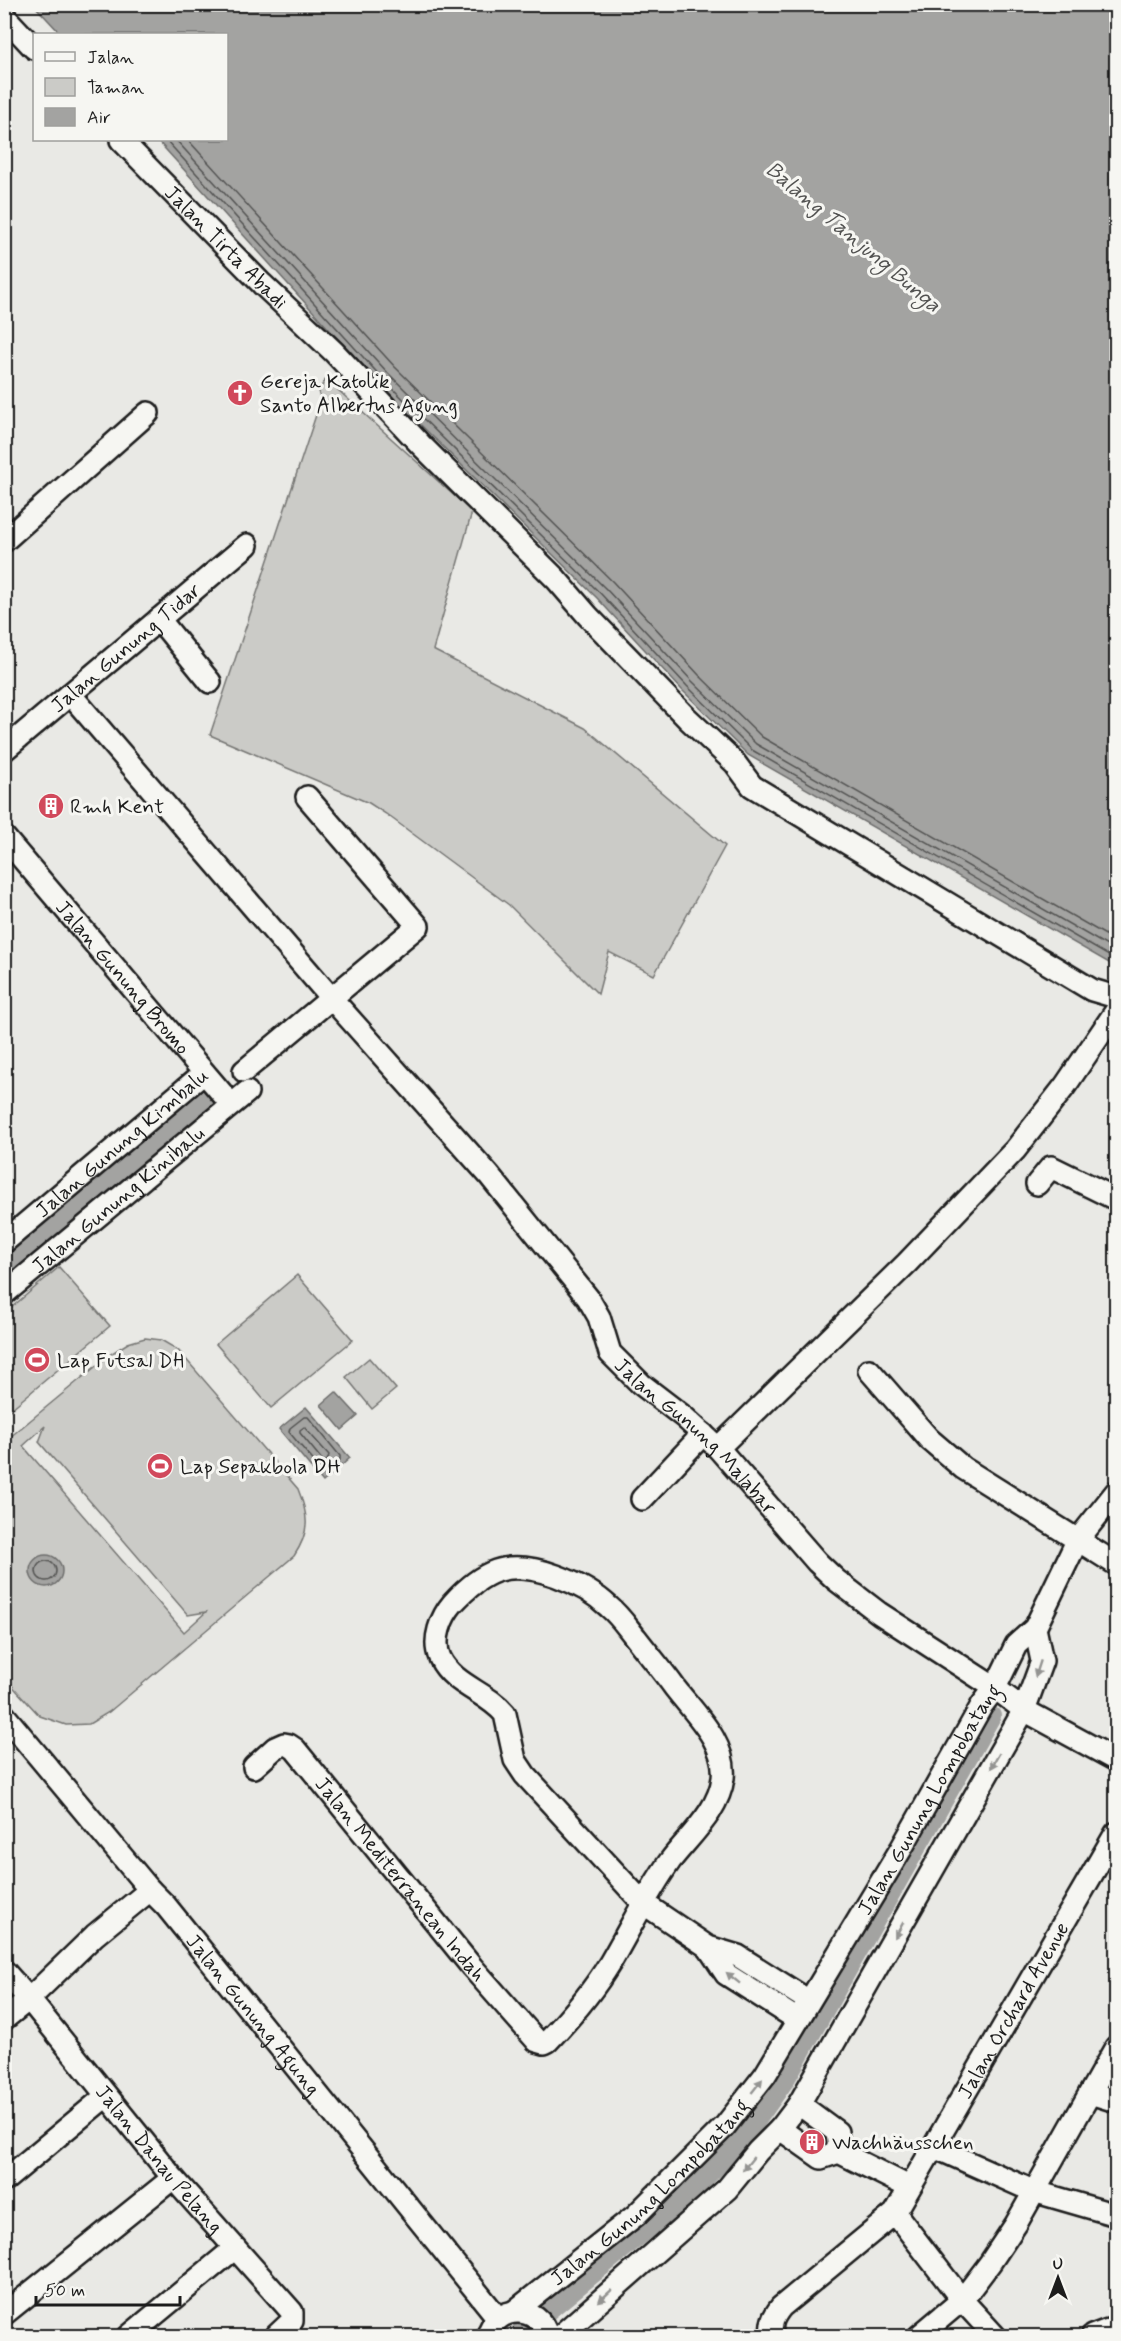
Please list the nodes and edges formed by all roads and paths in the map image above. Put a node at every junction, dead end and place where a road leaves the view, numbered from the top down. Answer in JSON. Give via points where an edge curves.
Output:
{"nodes":[{"id":1,"x":4,"y":16,"type":"edge"},
{"id":2,"x":33,"y":47,"type":"edge"},
{"id":3,"x":122,"y":141,"type":"edge"},
{"id":4,"x":148,"y":413,"type":"dead end"},
{"id":5,"x":4,"y":541,"type":"edge"},
{"id":6,"x":247,"y":546,"type":"dead end"},
{"id":7,"x":159,"y":619,"type":"junction"},
{"id":8,"x":210,"y":682,"type":"dead end"},
{"id":9,"x":70,"y":694,"type":"junction"},
{"id":10,"x":4,"y":750,"type":"edge"},
{"id":11,"x":307,"y":797,"type":"dead end"},
{"id":12,"x":4,"y":837,"type":"edge"},
{"id":13,"x":1116,"y":997,"type":"edge"},
{"id":14,"x":332,"y":999,"type":"junction"},
{"id":15,"x":1116,"y":1011,"type":"edge"},
{"id":16,"x":204,"y":1073,"type":"junction"},
{"id":17,"x":240,"y":1089,"type":"junction"},
{"id":18,"x":1037,"y":1184,"type":"dead end"},
{"id":19,"x":1116,"y":1199,"type":"edge"},
{"id":20,"x":4,"y":1242,"type":"edge"},
{"id":21,"x":4,"y":1294,"type":"edge"},
{"id":22,"x":869,"y":1370,"type":"dead end"},
{"id":23,"x":711,"y":1441,"type":"junction"},
{"id":24,"x":1116,"y":1492,"type":"edge"},
{"id":25,"x":642,"y":1499,"type":"dead end"},
{"id":26,"x":1077,"y":1541,"type":"junction"},
{"id":27,"x":1116,"y":1564,"type":"edge"},
{"id":28,"x":1035,"y":1628,"type":"junction"},
{"id":29,"x":995,"y":1688,"type":"junction"},
{"id":30,"x":1024,"y":1710,"type":"junction"},
{"id":31,"x":4,"y":1714,"type":"edge"},
{"id":32,"x":1116,"y":1760,"type":"edge"},
{"id":33,"x":254,"y":1767,"type":"dead end"},
{"id":34,"x":1116,"y":1833,"type":"edge"},
{"id":35,"x":150,"y":1890,"type":"junction"},
{"id":36,"x":643,"y":1903,"type":"junction"},
{"id":37,"x":708,"y":1947,"type":"junction"},
{"id":38,"x":4,"y":1971,"type":"edge"},
{"id":39,"x":29,"y":1999,"type":"junction"},
{"id":40,"x":809,"y":2001,"type":"junction"},
{"id":41,"x":4,"y":2019,"type":"edge"},
{"id":42,"x":798,"y":2020,"type":"junction"},
{"id":43,"x":1116,"y":2047,"type":"edge"},
{"id":44,"x":1090,"y":2093,"type":"junction"},
{"id":45,"x":106,"y":2096,"type":"junction"},
{"id":46,"x":1116,"y":2101,"type":"edge"},
{"id":47,"x":798,"y":2104,"type":"junction"},
{"id":48,"x":780,"y":2129,"type":"junction"},
{"id":49,"x":934,"y":2147,"type":"junction"},
{"id":50,"x":839,"y":2152,"type":"junction"},
{"id":51,"x":173,"y":2178,"type":"junction"},
{"id":52,"x":4,"y":2181,"type":"edge"},
{"id":53,"x":909,"y":2187,"type":"junction"},
{"id":54,"x":1033,"y":2191,"type":"junction"},
{"id":55,"x":895,"y":2213,"type":"junction"},
{"id":56,"x":1116,"y":2215,"type":"edge"},
{"id":57,"x":235,"y":2248,"type":"junction"},
{"id":58,"x":962,"y":2300,"type":"junction"},
{"id":59,"x":4,"y":2314,"type":"edge"},
{"id":60,"x":500,"y":2325,"type":"edge"},
{"id":61,"x":1116,"y":2330,"type":"edge"},
{"id":62,"x":129,"y":2337,"type":"edge"},
{"id":63,"x":276,"y":2337,"type":"edge"},
{"id":64,"x":547,"y":2337,"type":"edge"},
{"id":65,"x":560,"y":2337,"type":"edge"},
{"id":66,"x":773,"y":2337,"type":"edge"},
{"id":67,"x":919,"y":2337,"type":"edge"},
{"id":68,"x":994,"y":2337,"type":"edge"},
{"id":69,"x":1092,"y":2337,"type":"edge"}],
"edges":[{"from":1,"to":2,"type":"street"},
{"from":3,"to":13,"type":"street","name":"Jalan Tirta Abadi","via":[[334,352],[735,763],[752,786],[1092,990]]},
{"from":4,"to":5,"type":"street"},
{"from":6,"to":7,"type":"street","name":"Jalan Gunung Tidar"},
{"from":7,"to":8,"type":"street"},
{"from":7,"to":9,"type":"street","name":"Jalan Gunung Tidar"},
{"from":9,"to":10,"type":"street","name":"Jalan Gunung Tidar"},
{"from":9,"to":14,"type":"street","name":"Jalan Gunung Malabar"},
{"from":11,"to":14,"type":"street","name":"Jalan Gunung Kinibalu","via":[[418,926]]},
{"from":12,"to":16,"type":"street","name":"Jalan Gunung Bromo"},
{"from":14,"to":17,"type":"street","name":"Jalan Gunung Kinibalu"},
{"from":14,"to":23,"type":"street","name":"Jalan Gunung Malabar","via":[[489,1175],[564,1267],[595,1309],[610,1353],[641,1384]]},
{"from":15,"to":23,"type":"street","via":[[1015,1150],[907,1263]]},
{"from":16,"to":17,"type":"street","name":"Jalan Gunung Kimbalu"},
{"from":16,"to":20,"type":"street","name":"Jalan Gunung Kimbalu"},
{"from":17,"to":21,"type":"street","name":"Jalan Gunung Kinibalu"},
{"from":18,"to":19,"type":"street","via":[[1052,1167]]},
{"from":22,"to":26,"type":"street","via":[[929,1439],[963,1468]]},
{"from":23,"to":25,"type":"street"},
{"from":23,"to":29,"type":"street","name":"Jalan Gunung Malabar","via":[[836,1580],[879,1613]]},
{"from":24,"to":26,"type":"street"},
{"from":26,"to":27,"type":"street"},
{"from":26,"to":28,"type":"street"},
{"from":28,"to":29,"type":"street","via":[[1016,1646]]},
{"from":28,"to":30,"type":"street","one_way":true,"via":[[1041,1661]]},
{"from":29,"to":30,"type":"street","name":"Jalan Gunung Lompobatang"},
{"from":29,"to":40,"type":"street","name":"Jalan Gunung Lompobatang"},
{"from":30,"to":32,"type":"street"},
{"from":30,"to":47,"type":"street","name":"Jalan Gunung Lompobatang","one_way":true},
{"from":31,"to":35,"type":"street","name":"Jalan Gunung Agung"},
{"from":33,"to":36,"type":"street","name":"Jalan Mediterranean Indah","via":[[280,1745],[295,1749],[472,1967],[533,2037],[544,2043],[594,1987]]},
{"from":34,"to":49,"type":"street","name":"Jalan Orchard Avenue"},
{"from":35,"to":39,"type":"street","via":[[95,1935]]},
{"from":35,"to":60,"type":"street","name":"Jalan Gunung Agung"},
{"from":36,"to":36,"type":"street","via":[[525,1775],[510,1745],[505,1714],[448,1670],[440,1657],[438,1629],[449,1608],[462,1593],[497,1571],[512,1568],[545,1573],[597,1597],[619,1616],[718,1748],[723,1779],[710,1810]]},
{"from":36,"to":37,"type":"street"},
{"from":37,"to":40,"type":"street","via":[[738,1956]]},
{"from":42,"to":37,"type":"street","one_way":true,"via":[[726,1974]]},
{"from":38,"to":39,"type":"street","name":"Jalan Danau Pelang"},
{"from":39,"to":41,"type":"street"},
{"from":39,"to":45,"type":"street","name":"Jalan Danau Pelang"},
{"from":40,"to":42,"type":"street","name":"Jalan Gunung Lompobatang"},
{"from":60,"to":42,"type":"street","name":"Jalan Gunung Lompobatang","one_way":true,"via":[[636,2215],[685,2168],[765,2075]]},
{"from":43,"to":44,"type":"street"},
{"from":44,"to":46,"type":"street"},
{"from":44,"to":54,"type":"street"},
{"from":45,"to":51,"type":"street","name":"Jalan Danau Pelang"},
{"from":45,"to":52,"type":"street"},
{"from":47,"to":48,"type":"street","name":"Jalan Gunung Lompobatang"},
{"from":47,"to":50,"type":"street","via":[[837,2132]]},
{"from":48,"to":50,"type":"street","via":[[821,2158]]},
{"from":48,"to":65,"type":"street","name":"Jalan Gunung Lompobatang","one_way":true,"via":[[727,2189]]},
{"from":49,"to":53,"type":"street","name":"Jalan Orchard Avenue"},
{"from":49,"to":54,"type":"street"},
{"from":50,"to":53,"type":"street"},
{"from":51,"to":57,"type":"street","name":"Jalan Danau Pelang"},
{"from":51,"to":59,"type":"street"},
{"from":53,"to":55,"type":"street","name":"Jalan Orchard Avenue"},
{"from":54,"to":56,"type":"street"},
{"from":54,"to":58,"type":"street","via":[[1016,2224]]},
{"from":55,"to":58,"type":"street"},
{"from":55,"to":66,"type":"street","via":[[781,2307],[773,2317]]},
{"from":57,"to":62,"type":"street"},
{"from":57,"to":63,"type":"street","name":"Jalan Danau Pelang","via":[[290,2311],[290,2324]]},
{"from":58,"to":67,"type":"street"},
{"from":58,"to":68,"type":"street"},
{"from":60,"to":64,"type":"street","name":"Jalan Gunung Agung","via":[[541,2321]]},
{"from":61,"to":69,"type":"street"}]}
